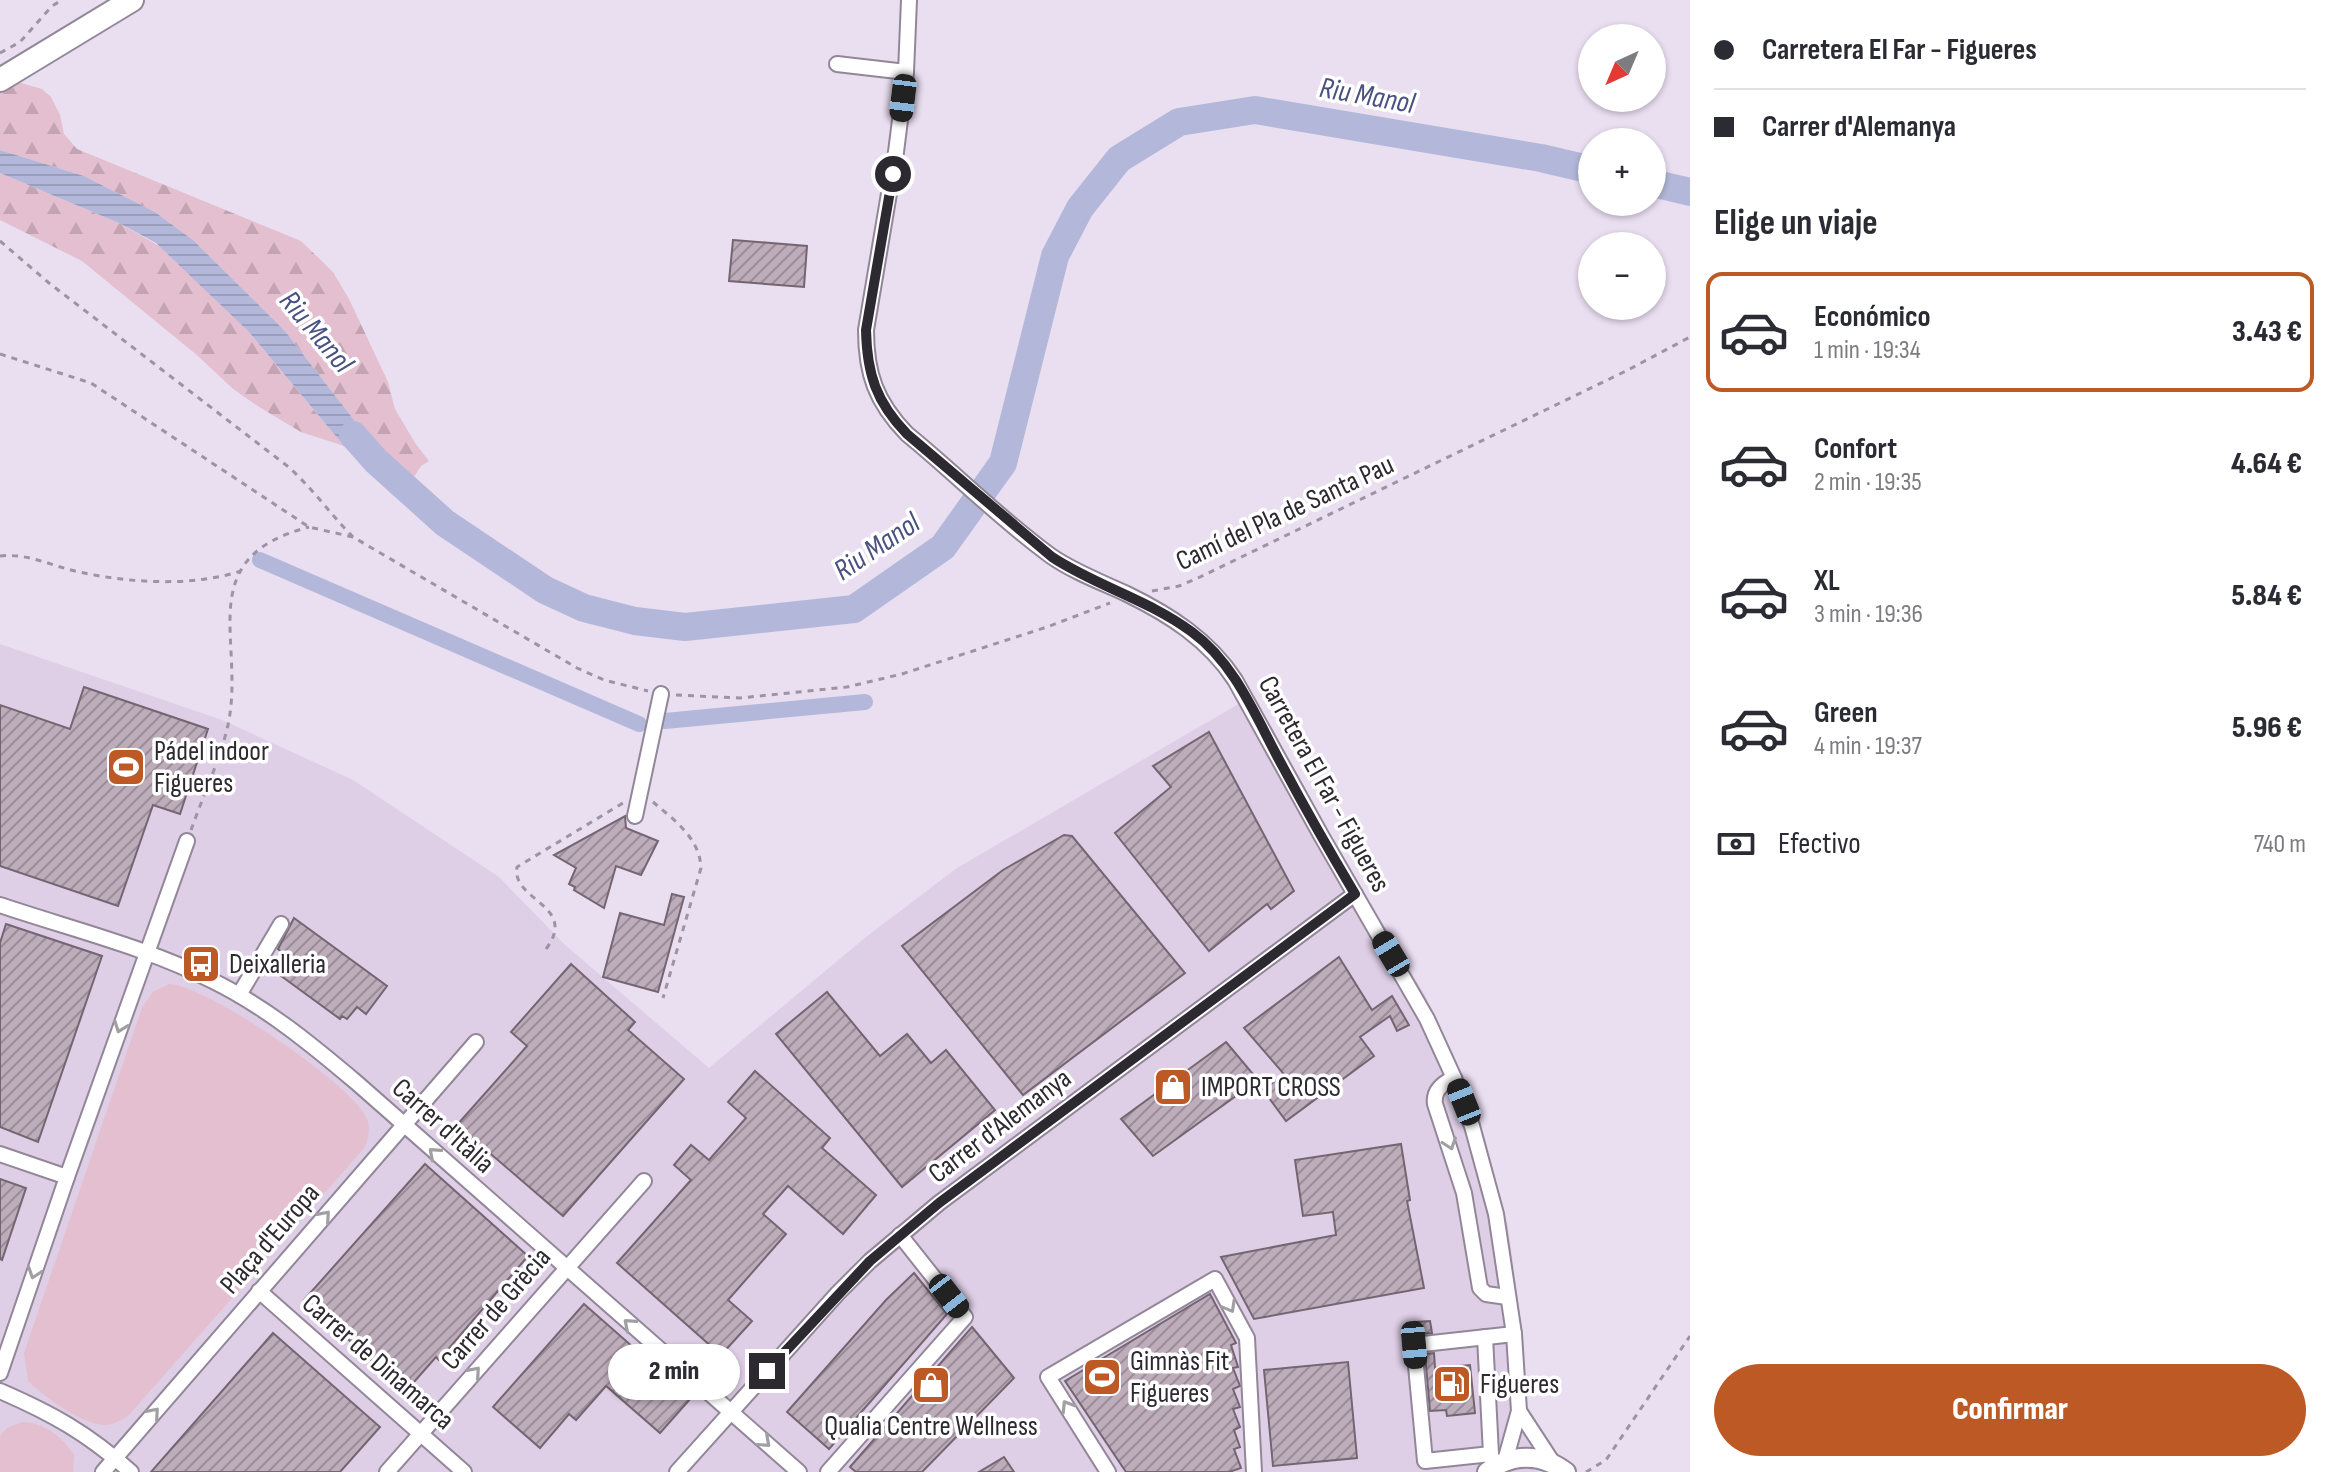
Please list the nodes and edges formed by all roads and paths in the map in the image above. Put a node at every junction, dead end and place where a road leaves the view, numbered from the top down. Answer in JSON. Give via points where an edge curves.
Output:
{"nodes":[{"id":1,"x":62,"y":0,"type":"edge"},
{"id":2,"x":132,"y":0,"type":"edge"},
{"id":3,"x":909,"y":0,"type":"edge"},
{"id":4,"x":0,"y":53,"type":"edge"},
{"id":5,"x":837,"y":64,"type":"dead end"},
{"id":6,"x":906,"y":72,"type":"junction"},
{"id":7,"x":0,"y":80,"type":"edge"},
{"id":8,"x":0,"y":241,"type":"edge"},
{"id":9,"x":1690,"y":337,"type":"edge"},
{"id":10,"x":0,"y":354,"type":"edge"},
{"id":11,"x":309,"y":527,"type":"junction"},
{"id":12,"x":353,"y":537,"type":"junction"},
{"id":13,"x":0,"y":556,"type":"edge"},
{"id":14,"x":241,"y":571,"type":"junction"},
{"id":15,"x":1129,"y":595,"type":"junction"},
{"id":16,"x":661,"y":694,"type":"junction"},
{"id":17,"x":641,"y":792,"type":"junction"},
{"id":18,"x":635,"y":816,"type":"dead end"},
{"id":19,"x":187,"y":841,"type":"joint"},
{"id":20,"x":1355,"y":894,"type":"junction"},
{"id":21,"x":0,"y":905,"type":"edge"},
{"id":22,"x":281,"y":924,"type":"dead end"},
{"id":23,"x":546,"y":949,"type":"dead end"},
{"id":24,"x":146,"y":954,"type":"junction"},
{"id":25,"x":239,"y":995,"type":"junction"},
{"id":26,"x":663,"y":998,"type":"dead end"},
{"id":27,"x":476,"y":1042,"type":"dead end"},
{"id":28,"x":1454,"y":1078,"type":"junction"},
{"id":29,"x":404,"y":1126,"type":"junction"},
{"id":30,"x":0,"y":1154,"type":"edge"},
{"id":31,"x":67,"y":1177,"type":"junction"},
{"id":32,"x":644,"y":1181,"type":"dead end"},
{"id":33,"x":900,"y":1235,"type":"junction"},
{"id":34,"x":566,"y":1269,"type":"junction"},
{"id":35,"x":259,"y":1291,"type":"junction"},
{"id":36,"x":1507,"y":1297,"type":"junction"},
{"id":37,"x":1514,"y":1334,"type":"junction"},
{"id":38,"x":1690,"y":1336,"type":"edge"},
{"id":39,"x":1485,"y":1337,"type":"junction"},
{"id":40,"x":0,"y":1373,"type":"edge"},
{"id":41,"x":0,"y":1391,"type":"edge"},
{"id":42,"x":1519,"y":1411,"type":"junction"},
{"id":43,"x":731,"y":1412,"type":"junction"},
{"id":44,"x":420,"y":1434,"type":"junction"},
{"id":45,"x":115,"y":1458,"type":"junction"},
{"id":46,"x":1494,"y":1463,"type":"edge"},
{"id":47,"x":1559,"y":1468,"type":"edge"},
{"id":48,"x":103,"y":1472,"type":"edge"},
{"id":49,"x":131,"y":1472,"type":"edge"},
{"id":50,"x":387,"y":1472,"type":"edge"},
{"id":51,"x":464,"y":1472,"type":"edge"},
{"id":52,"x":677,"y":1472,"type":"edge"},
{"id":53,"x":799,"y":1472,"type":"edge"},
{"id":54,"x":828,"y":1472,"type":"edge"},
{"id":55,"x":1108,"y":1472,"type":"edge"},
{"id":56,"x":1254,"y":1472,"type":"edge"},
{"id":57,"x":1586,"y":1472,"type":"edge"}],
"edges":[{"from":1,"to":4,"type":"path","via":[[20,42]]},
{"from":2,"to":7,"type":"highway"},
{"from":3,"to":6,"type":"street","name":"Carretera El Far - Figueres"},
{"from":5,"to":6,"type":"street"},
{"from":6,"to":15,"type":"street","name":"Carretera El Far - Figueres","via":[[866,341],[876,393],[912,438],[1027,538],[1071,569]]},
{"from":8,"to":12,"type":"path","via":[[286,465]]},
{"from":9,"to":15,"type":"path","name":"Camí del Pla de Santa Pau","via":[[1198,578]]},
{"from":10,"to":11,"type":"path","via":[[91,383]]},
{"from":11,"to":12,"type":"path"},
{"from":11,"to":14,"type":"path","via":[[275,537]]},
{"from":12,"to":16,"type":"path","name":"Camí del Pla de Santa Pau","via":[[565,662],[604,680]]},
{"from":13,"to":14,"type":"path","via":[[27,555],[79,572],[169,581]]},
{"from":14,"to":19,"type":"path","via":[[230,600],[228,726]]},
{"from":15,"to":16,"type":"path","name":"Camí del Pla de Santa Pau","via":[[1047,627],[847,687],[740,698]]},
{"from":15,"to":20,"type":"street","name":"Carretera El Far - Figueres","via":[[1192,632],[1224,664]]},
{"from":16,"to":17,"type":"street"},
{"from":17,"to":18,"type":"street"},
{"from":17,"to":23,"type":"path","via":[[517,867],[520,883],[555,921],[555,936]]},
{"from":17,"to":26,"type":"path","via":[[686,832],[701,858]]},
{"from":19,"to":24,"type":"street"},
{"from":20,"to":28,"type":"street","name":"Carretera El Far - Figueres","via":[[1420,1006]]},
{"from":20,"to":33,"type":"street","name":"Carrer d'Alemanya"},
{"from":21,"to":24,"type":"street","name":"Carrer d'Itàlia"},
{"from":22,"to":25,"type":"street"},
{"from":24,"to":25,"type":"street","name":"Carrer d'Itàlia"},
{"from":24,"to":31,"type":"street","one_way":true},
{"from":25,"to":29,"type":"street","name":"Carrer d'Itàlia","via":[[298,1035]]},
{"from":27,"to":29,"type":"street","name":"Plaça d'Europa"},
{"from":28,"to":36,"type":"street","name":"Carretera El Far - Figueres","via":[[1489,1182]]},
{"from":28,"to":36,"type":"street","one_way":true,"via":[[1438,1089],[1435,1104],[1464,1193],[1480,1288]]},
{"from":34,"to":29,"type":"street","name":"Carrer d'Itàlia","one_way":true},
{"from":35,"to":29,"type":"street","name":"Plaça d'Europa","one_way":true},
{"from":30,"to":31,"type":"street"},
{"from":31,"to":40,"type":"street","one_way":true},
{"from":32,"to":34,"type":"street","name":"Carrer de Grècia"},
{"from":33,"to":43,"type":"street","name":"Carrer d'Alemanya","via":[[838,1293]]},
{"from":33,"to":54,"type":"street","via":[[965,1317]]},
{"from":43,"to":34,"type":"street","name":"Carrer d'Itàlia","one_way":true},
{"from":44,"to":34,"type":"street","name":"Carrer de Grècia","one_way":true},
{"from":35,"to":44,"type":"street","name":"Carrer de Dinamarca"},
{"from":45,"to":35,"type":"street","name":"Plaça d'Europa","one_way":true},
{"from":36,"to":37,"type":"street","name":"Carretera El Far - Figueres"},
{"from":37,"to":39,"type":"street"},
{"from":37,"to":42,"type":"street","name":"Carretera El Far - Figueres"},
{"from":38,"to":57,"type":"path","via":[[1606,1460]]},
{"from":39,"to":46,"type":"street"},
{"from":39,"to":46,"type":"street","via":[[1414,1345],[1425,1461]]},
{"from":41,"to":45,"type":"street","via":[[59,1418]]},
{"from":42,"to":46,"type":"street","name":"Carretera El Far - Figueres"},
{"from":42,"to":47,"type":"street","name":"Carretera El Far - Figueres"},
{"from":43,"to":52,"type":"street","name":"Carrer d'Alemanya"},
{"from":43,"to":53,"type":"street","name":"Carrer d'Itàlia","one_way":true},
{"from":44,"to":50,"type":"street","name":"Carrer de Grècia"},
{"from":44,"to":51,"type":"street","name":"Carrer de Dinamarca"},
{"from":45,"to":48,"type":"street","name":"Plaça d'Europa"},
{"from":45,"to":49,"type":"street"},
{"from":46,"to":47,"type":"main road","via":[[1529,1457]]},
{"from":55,"to":56,"type":"street","one_way":true,"via":[[1048,1377],[1215,1279],[1247,1338]]}]}
